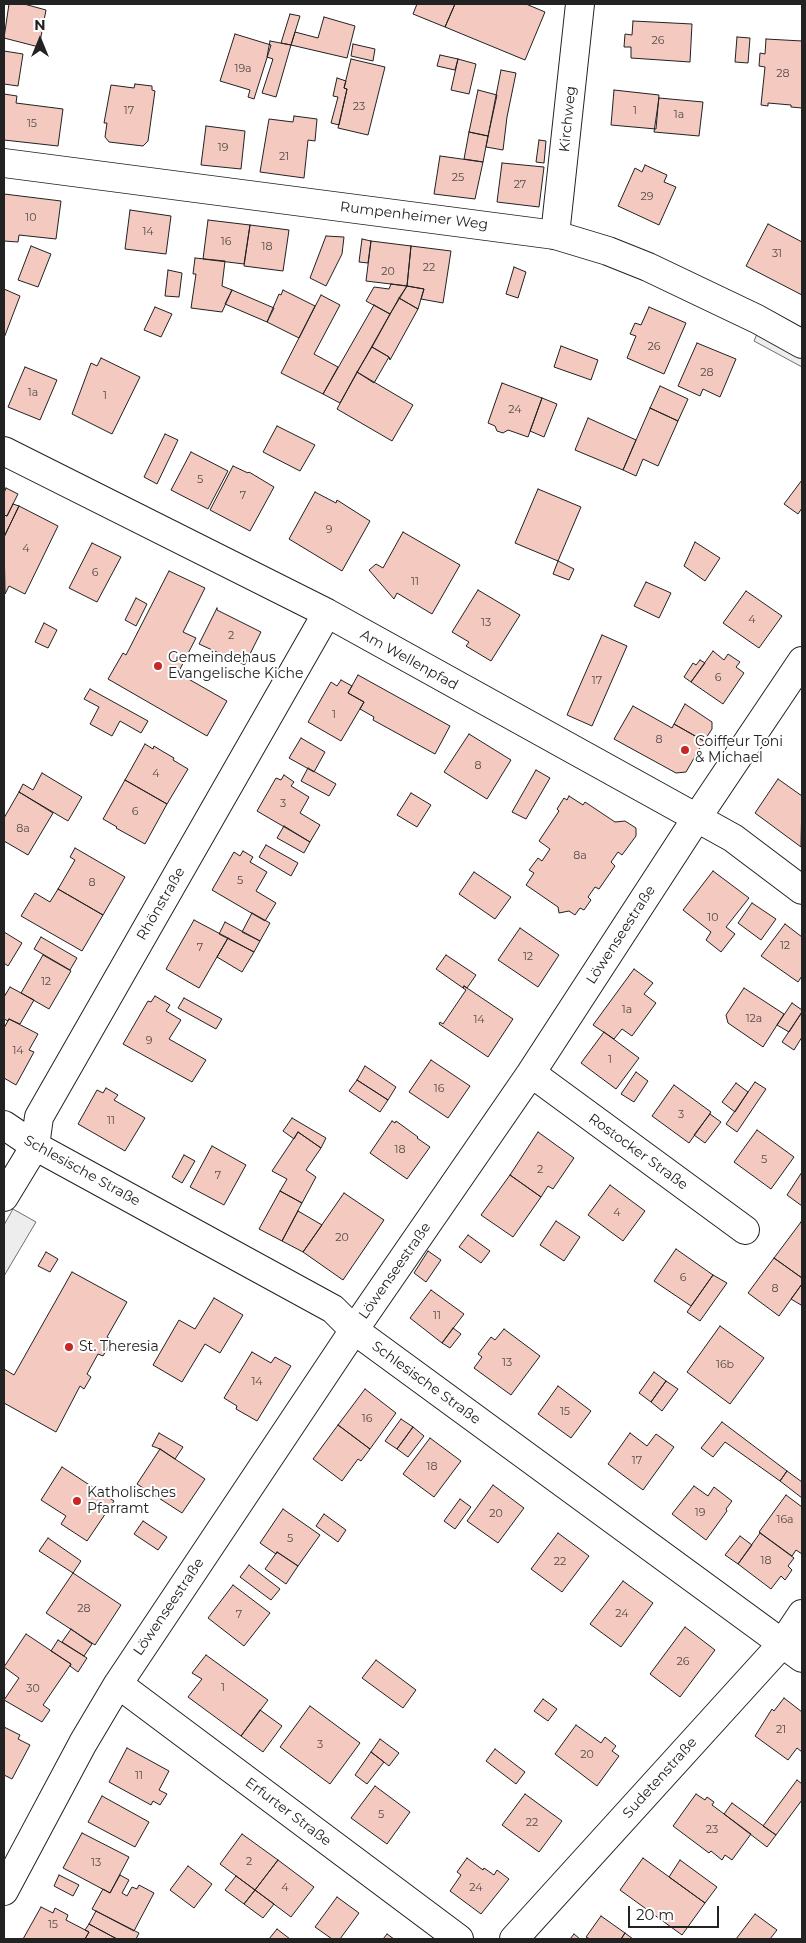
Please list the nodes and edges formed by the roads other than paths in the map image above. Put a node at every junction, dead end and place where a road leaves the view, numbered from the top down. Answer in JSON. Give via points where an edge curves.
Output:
{"nodes":[{"id":1,"x":580,"y":4,"type":"edge"},
{"id":2,"x":4,"y":163,"type":"edge"},
{"id":3,"x":554,"y":235,"type":"junction"},
{"id":4,"x":802,"y":344,"type":"edge"},
{"id":5,"x":4,"y":451,"type":"edge"},
{"id":6,"x":327,"y":613,"type":"junction"},
{"id":7,"x":802,"y":661,"type":"edge"},
{"id":8,"x":696,"y":819,"type":"junction"},
{"id":9,"x":802,"y":890,"type":"edge"},
{"id":10,"x":531,"y":1073,"type":"junction"},
{"id":11,"x":4,"y":1125,"type":"edge"},
{"id":12,"x":35,"y":1146,"type":"junction"},
{"id":13,"x":4,"y":1197,"type":"edge"},
{"id":14,"x":745,"y":1230,"type":"dead end"},
{"id":15,"x":354,"y":1330,"type":"junction"},
{"id":16,"x":802,"y":1614,"type":"edge"},
{"id":17,"x":792,"y":1651,"type":"edge"},
{"id":18,"x":118,"y":1684,"type":"junction"},
{"id":19,"x":4,"y":1891,"type":"edge"},
{"id":20,"x":459,"y":1939,"type":"edge"},
{"id":21,"x":514,"y":1939,"type":"edge"}],
"edges":[{"from":1,"to":3,"type":"street","name":"Kirchweg"},
{"from":2,"to":3,"type":"street","name":"Rumpenheimer Weg"},
{"from":3,"to":4,"type":"street","name":"Rumpenheimer Weg","via":[[608,251],[648,268],[757,319]]},
{"from":5,"to":6,"type":"street","name":"Am Wellenpfad"},
{"from":6,"to":8,"type":"street","name":"Am Wellenpfad"},
{"from":6,"to":12,"type":"street","name":"Rhönstraße","via":[[38,1117]]},
{"from":7,"to":8,"type":"street","name":"Löwenseestraße"},
{"from":8,"to":9,"type":"street","name":"Am Wellenpfad","via":[[733,838]]},
{"from":8,"to":10,"type":"street","name":"Löwenseestraße"},
{"from":10,"to":14,"type":"street","name":"Rostocker Straße"},
{"from":10,"to":15,"type":"street","name":"Löwenseestraße"},
{"from":11,"to":12,"type":"street","name":"Schlesische Straße"},
{"from":12,"to":13,"type":"street","name":"Rhönstraße"},
{"from":12,"to":15,"type":"street","name":"Schlesische Straße","via":[[333,1309]]},
{"from":15,"to":17,"type":"street","name":"Schlesische Straße"},
{"from":15,"to":18,"type":"street","name":"Löwenseestraße"},
{"from":16,"to":17,"type":"street","name":"Sudetenstraße"},
{"from":17,"to":21,"type":"street","name":"Sudetenstraße"},
{"from":18,"to":19,"type":"street","name":"Löwenseestraße"},
{"from":18,"to":20,"type":"street","name":"Erfurter Straße"}]}
